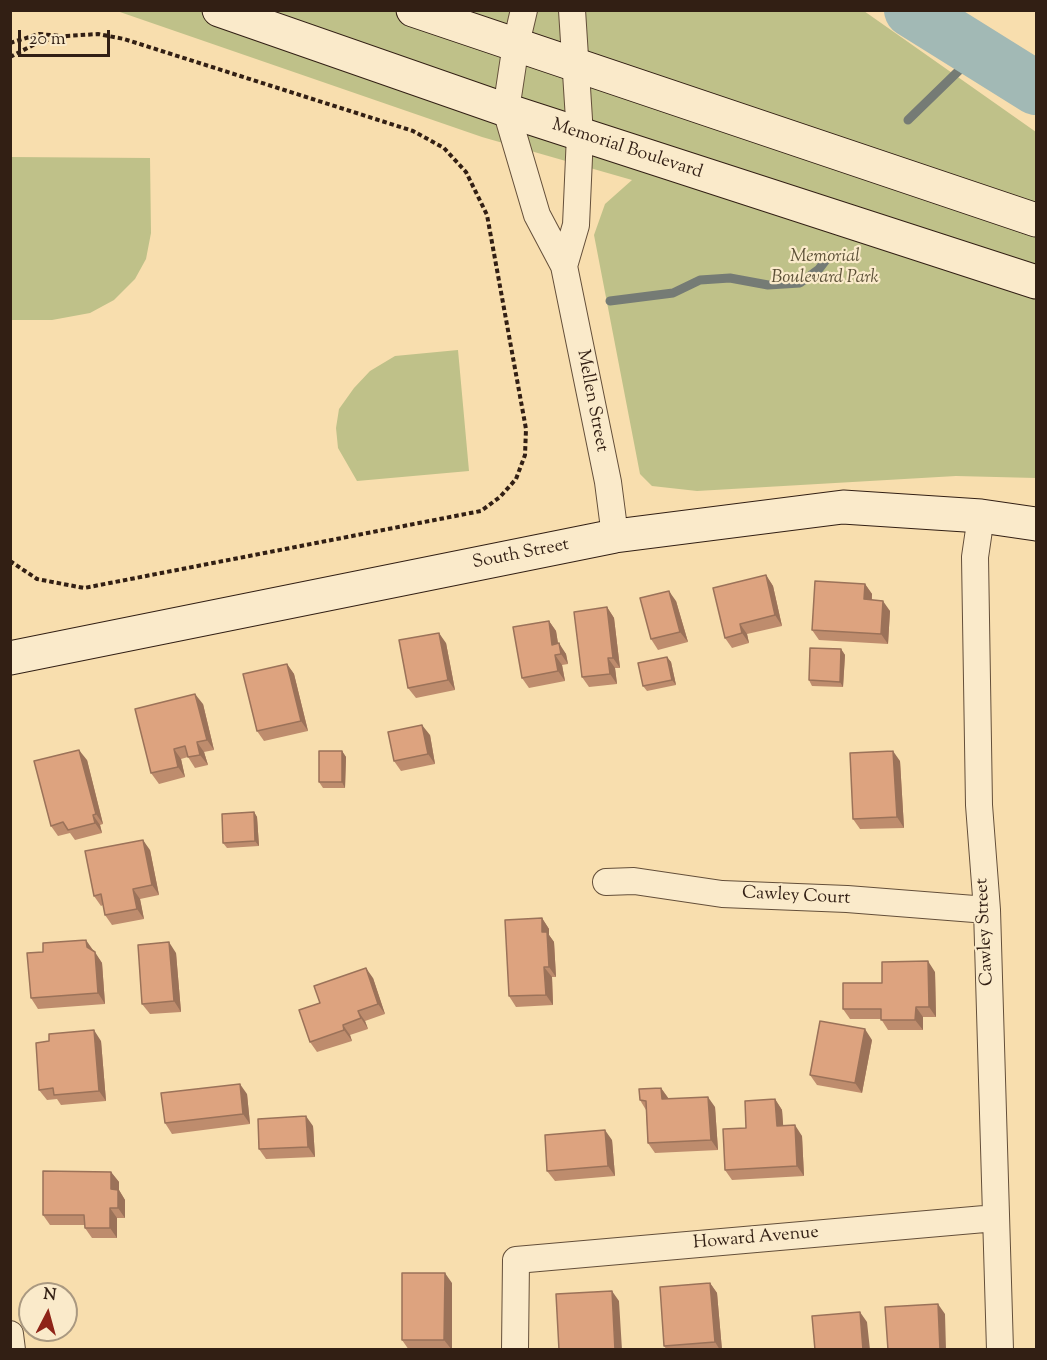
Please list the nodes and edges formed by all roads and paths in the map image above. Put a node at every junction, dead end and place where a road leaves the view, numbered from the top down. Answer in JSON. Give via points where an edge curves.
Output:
{"nodes":[{"id":1,"x":219,"y":10,"type":"edge"},
{"id":2,"x":413,"y":10,"type":"edge"},
{"id":3,"x":524,"y":10,"type":"edge"},
{"id":4,"x":572,"y":10,"type":"edge"},
{"id":5,"x":67,"y":36,"type":"junction"},
{"id":6,"x":10,"y":43,"type":"edge"},
{"id":7,"x":516,"y":44,"type":"junction"},
{"id":8,"x":10,"y":57,"type":"edge"},
{"id":9,"x":578,"y":65,"type":"junction"},
{"id":10,"x":506,"y":110,"type":"junction"},
{"id":11,"x":580,"y":135,"type":"junction"},
{"id":12,"x":1036,"y":220,"type":"edge"},
{"id":13,"x":564,"y":266,"type":"junction"},
{"id":14,"x":1036,"y":282,"type":"edge"},
{"id":15,"x":981,"y":516,"type":"junction"},
{"id":16,"x":1036,"y":524,"type":"edge"},
{"id":17,"x":615,"y":536,"type":"junction"},
{"id":18,"x":10,"y":561,"type":"edge"},
{"id":19,"x":10,"y":658,"type":"edge"},
{"id":20,"x":606,"y":882,"type":"dead end"},
{"id":21,"x":987,"y":910,"type":"junction"},
{"id":22,"x":996,"y":1218,"type":"junction"},
{"id":23,"x":10,"y":1334,"type":"edge"},
{"id":24,"x":12,"y":1350,"type":"edge"},
{"id":25,"x":515,"y":1350,"type":"edge"},
{"id":26,"x":1000,"y":1350,"type":"edge"}],
"edges":[{"from":1,"to":10,"type":"main road","name":"Memorial Boulevard"},
{"from":2,"to":7,"type":"main road"},
{"from":3,"to":7,"type":"street","name":"Mellen Street"},
{"from":4,"to":9,"type":"street","name":"Mellen Street"},
{"from":5,"to":6,"type":"path","via":[[39,34]]},
{"from":5,"to":8,"type":"path","via":[[39,42]]},
{"from":5,"to":18,"type":"path","via":[[98,34],[124,39],[412,131],[444,148],[466,172],[487,215],[526,429],[525,455],[516,479],[481,511],[84,588],[37,579]]},
{"from":7,"to":9,"type":"main road"},
{"from":7,"to":10,"type":"street","name":"Mellen Street"},
{"from":9,"to":11,"type":"street","name":"Mellen Street"},
{"from":9,"to":12,"type":"main road"},
{"from":10,"to":11,"type":"main road","name":"Memorial Boulevard"},
{"from":10,"to":13,"type":"street","name":"Mellen Street","via":[[537,215]]},
{"from":11,"to":13,"type":"street","name":"Mellen Street","via":[[576,225]]},
{"from":11,"to":14,"type":"main road","name":"Memorial Boulevard"},
{"from":13,"to":17,"type":"street","name":"Mellen Street","via":[[608,482]]},
{"from":15,"to":16,"type":"main road","name":"South Street"},
{"from":15,"to":17,"type":"main road","name":"South Street","via":[[843,507]]},
{"from":15,"to":21,"type":"street","name":"Cawley Street","via":[[975,557],[976,675],[979,806]]},
{"from":17,"to":19,"type":"main road","name":"South Street"},
{"from":20,"to":21,"type":"street","name":"Cawley Court","via":[[634,881],[722,894]]},
{"from":21,"to":22,"type":"street","name":"Cawley Street"},
{"from":22,"to":25,"type":"street","name":"Howard Avenue","via":[[516,1260]]},
{"from":22,"to":26,"type":"street","name":"Cawley Street"},
{"from":23,"to":24,"type":"street"}]}
